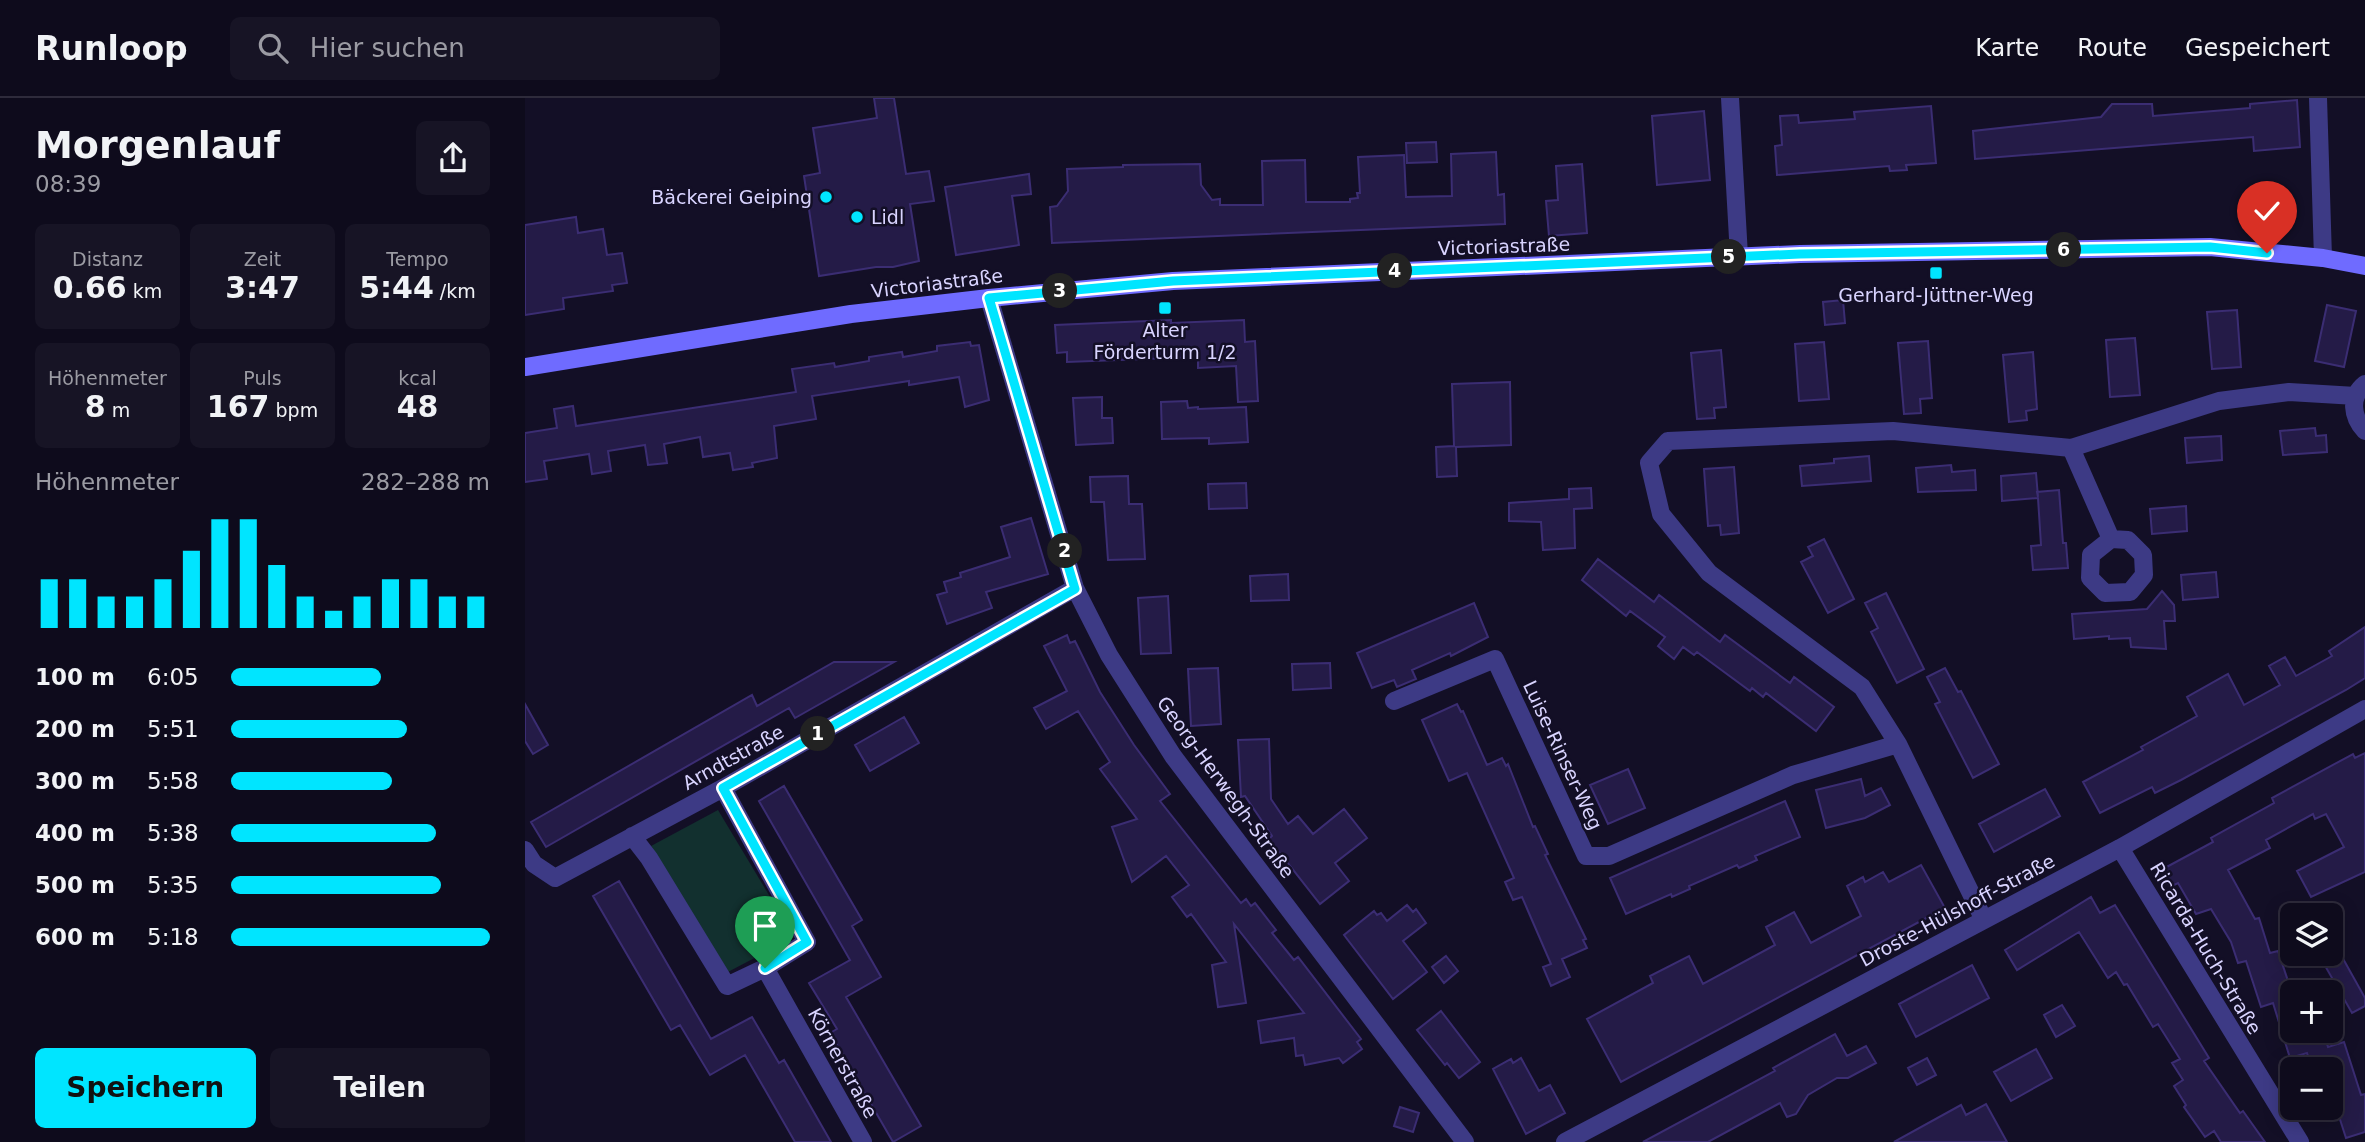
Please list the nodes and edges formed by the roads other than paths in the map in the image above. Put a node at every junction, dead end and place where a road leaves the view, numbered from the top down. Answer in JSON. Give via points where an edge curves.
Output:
{"nodes":[{"id":1,"x":1730,"y":98,"type":"edge"},
{"id":2,"x":2318,"y":98,"type":"edge"},
{"id":3,"x":1739,"y":256,"type":"junction"},
{"id":4,"x":2323,"y":258,"type":"junction"},
{"id":5,"x":2365,"y":265,"type":"edge"},
{"id":6,"x":989,"y":298,"type":"junction"},
{"id":7,"x":525,"y":367,"type":"edge"},
{"id":8,"x":2360,"y":390,"type":"edge"},
{"id":9,"x":2365,"y":431,"type":"edge"},
{"id":10,"x":2071,"y":448,"type":"junction"},
{"id":11,"x":2111,"y":539,"type":"dead end"},
{"id":12,"x":1075,"y":589,"type":"junction"},
{"id":13,"x":1394,"y":701,"type":"dead end"},
{"id":14,"x":2365,"y":709,"type":"edge"},
{"id":15,"x":1898,"y":744,"type":"junction"},
{"id":16,"x":723,"y":788,"type":"junction"},
{"id":17,"x":632,"y":836,"type":"junction"},
{"id":18,"x":2120,"y":848,"type":"junction"},
{"id":19,"x":525,"y":850,"type":"edge"},
{"id":20,"x":1983,"y":918,"type":"junction"},
{"id":21,"x":765,"y":968,"type":"junction"},
{"id":22,"x":863,"y":1142,"type":"edge"},
{"id":23,"x":1465,"y":1142,"type":"edge"},
{"id":24,"x":1565,"y":1142,"type":"edge"},
{"id":25,"x":2300,"y":1142,"type":"edge"}],
"edges":[{"from":1,"to":3,"type":"street"},
{"from":2,"to":4,"type":"street"},
{"from":3,"to":4,"type":"main road","name":"Victoriastraße","via":[[2210,247]]},
{"from":3,"to":6,"type":"main road","name":"Victoriastraße","via":[[1173,281]]},
{"from":4,"to":5,"type":"main road","name":"Victoriastraße"},
{"from":6,"to":7,"type":"main road","name":"Victoriastraße","via":[[851,314]]},
{"from":6,"to":12,"type":"street","name":"Georg-Herwegh-Straße"},
{"from":8,"to":9,"type":"street","via":[[2353,406]]},
{"from":8,"to":10,"type":"street","via":[[2288,392],[2220,401]]},
{"from":10,"to":11,"type":"street"},
{"from":10,"to":15,"type":"street","via":[[1893,432],[1668,441],[1649,463],[1661,513],[1709,573],[1862,687]]},
{"from":12,"to":16,"type":"street","name":"Arndtstraße"},
{"from":12,"to":23,"type":"street","name":"Georg-Herwegh-Straße","via":[[1109,655],[1173,755]]},
{"from":13,"to":15,"type":"street","name":"Luise-Rinser-Weg","via":[[1495,659],[1586,856],[1609,856],[1793,775]]},
{"from":14,"to":18,"type":"street","name":"Droste-Hülshoff-Straße"},
{"from":15,"to":20,"type":"street"},
{"from":16,"to":17,"type":"street","name":"Arndtstraße"},
{"from":16,"to":21,"type":"street","via":[[807,942]]},
{"from":17,"to":19,"type":"street","name":"Arndtstraße","via":[[555,878],[534,864]]},
{"from":17,"to":21,"type":"street","via":[[727,986]]},
{"from":18,"to":20,"type":"street","name":"Droste-Hülshoff-Straße"},
{"from":18,"to":25,"type":"street","name":"Ricarda-Huch-Straße"},
{"from":20,"to":24,"type":"street","name":"Droste-Hülshoff-Straße"},
{"from":21,"to":22,"type":"street","name":"Körnerstraße"}]}
